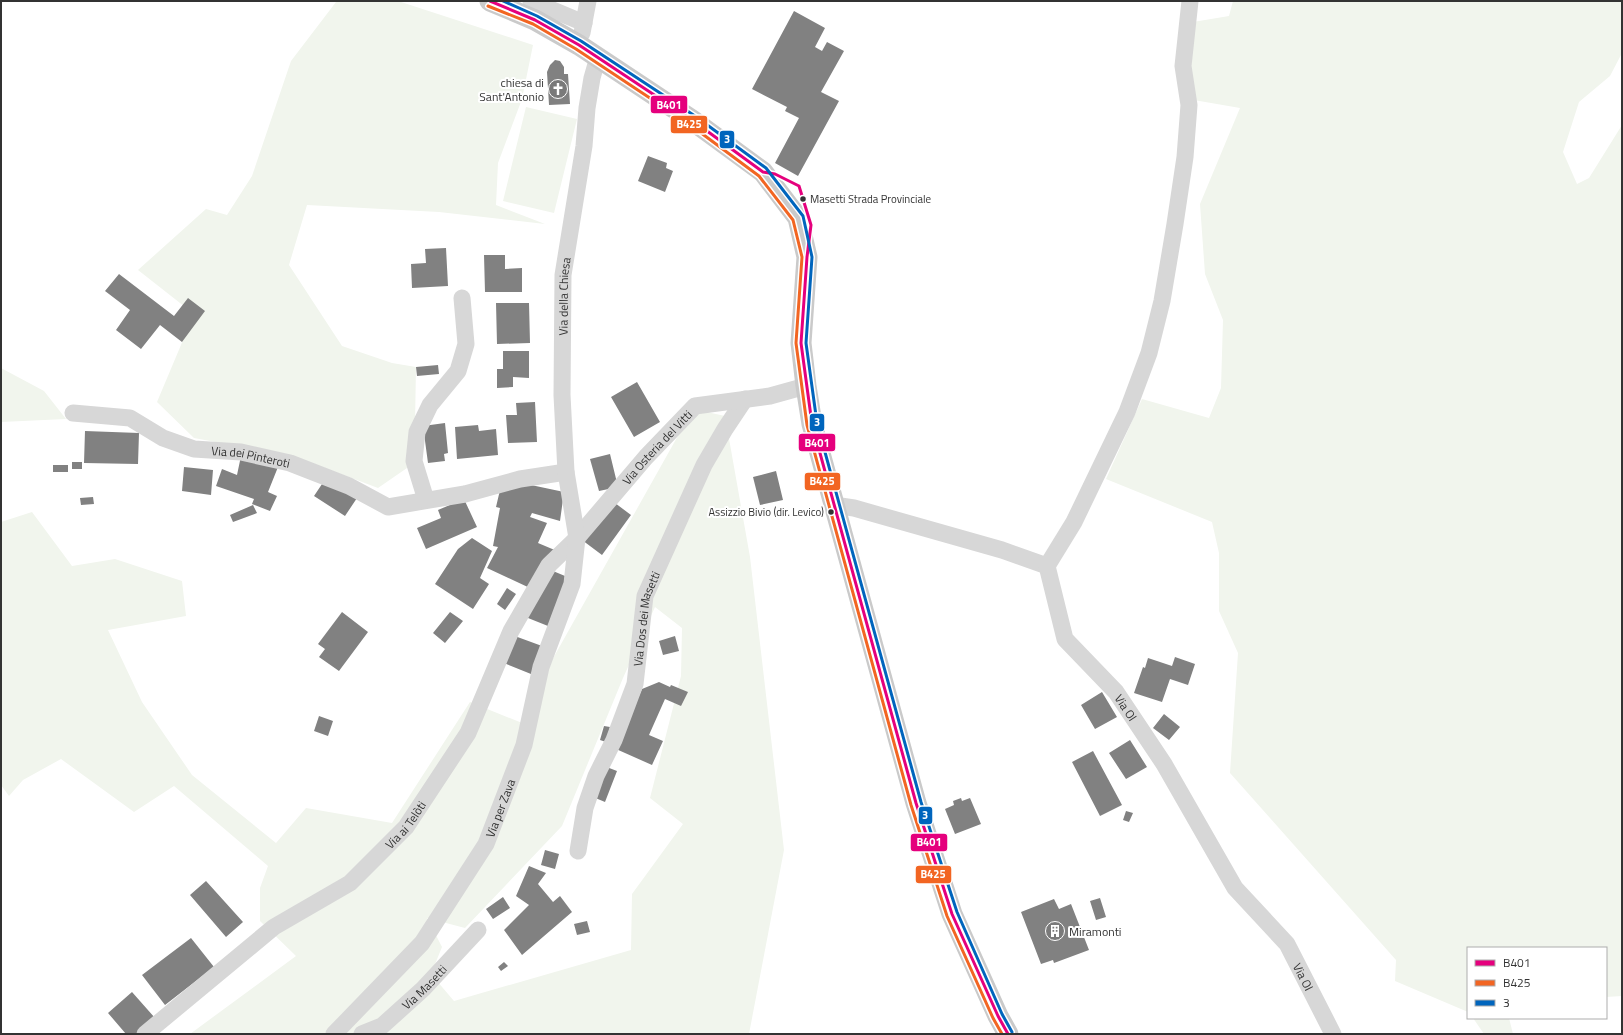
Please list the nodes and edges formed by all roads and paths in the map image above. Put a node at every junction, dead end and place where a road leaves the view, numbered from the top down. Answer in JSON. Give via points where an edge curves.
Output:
{"nodes":[{"id":1,"x":490,"y":1,"type":"edge"},
{"id":2,"x":531,"y":1,"type":"edge"},
{"id":3,"x":588,"y":1,"type":"edge"},
{"id":4,"x":1190,"y":1,"type":"edge"},
{"id":5,"x":584,"y":23,"type":"junction"},
{"id":6,"x":579,"y":45,"type":"junction"},
{"id":7,"x":598,"y":57,"type":"junction"},
{"id":8,"x":462,"y":298,"type":"dead end"},
{"id":9,"x":806,"y":386,"type":"junction"},
{"id":10,"x":745,"y":398,"type":"junction"},
{"id":11,"x":73,"y":413,"type":"dead end"},
{"id":12,"x":566,"y":472,"type":"junction"},
{"id":13,"x":426,"y":500,"type":"junction"},
{"id":14,"x":834,"y":506,"type":"junction"},
{"id":15,"x":576,"y":538,"type":"junction"},
{"id":16,"x":1047,"y":566,"type":"junction"},
{"id":17,"x":578,"y":851,"type":"dead end"},
{"id":18,"x":478,"y":930,"type":"dead end"},
{"id":19,"x":145,"y":1034,"type":"edge"},
{"id":20,"x":334,"y":1034,"type":"edge"},
{"id":21,"x":362,"y":1034,"type":"edge"},
{"id":22,"x":1008,"y":1034,"type":"edge"},
{"id":23,"x":1333,"y":1034,"type":"edge"}],
"edges":[{"from":1,"to":6,"type":"main road","via":[[535,20]]},
{"from":2,"to":5,"type":"street"},
{"from":3,"to":5,"type":"street"},
{"from":4,"to":16,"type":"street","via":[[1183,66],[1188,105],[1185,157],[1162,301],[1149,353],[1127,412],[1074,522]]},
{"from":5,"to":6,"type":"street"},
{"from":6,"to":7,"type":"main road"},
{"from":7,"to":9,"type":"main road","via":[[764,172],[798,218],[807,257],[801,343]]},
{"from":7,"to":12,"type":"street","name":"Via della Chiesa","via":[[589,93],[584,146],[563,275],[562,395]]},
{"from":8,"to":13,"type":"street","via":[[466,344],[458,371],[430,405],[417,432],[414,461]]},
{"from":9,"to":10,"type":"street","name":"Via Osteria del Vitti","via":[[770,396]]},
{"from":9,"to":14,"type":"main road","via":[[812,424]]},
{"from":10,"to":15,"type":"street","name":"Via Osteria del Vitti","via":[[695,406],[646,457]]},
{"from":10,"to":17,"type":"street","name":"Via Dos dei Masetti","via":[[704,465],[645,596],[635,684],[585,808]]},
{"from":11,"to":13,"type":"street","name":"Via dei Pinteroti","via":[[130,418],[163,438],[194,449],[241,452],[290,463],[349,486],[388,507]]},
{"from":12,"to":13,"type":"street","name":"Via dei Pinteroti","via":[[520,479],[465,494]]},
{"from":12,"to":15,"type":"street","name":"Via della Chiesa"},
{"from":14,"to":16,"type":"street","via":[[876,514],[1002,550]]},
{"from":14,"to":22,"type":"main road","via":[[916,803],[952,914]]},
{"from":15,"to":19,"type":"street","name":"Via ai Telòti","via":[[549,565],[511,631],[468,732],[406,827],[350,883],[274,927]]},
{"from":15,"to":20,"type":"street","name":"Via per Zava","via":[[572,584],[541,667],[524,745],[486,844],[422,943]]},
{"from":16,"to":23,"type":"street","name":"Via Ol","via":[[1065,639],[1116,692],[1164,764],[1235,888],[1287,944]]},
{"from":18,"to":21,"type":"street","name":"Via Masetti","via":[[422,989],[382,1026]]}]}
